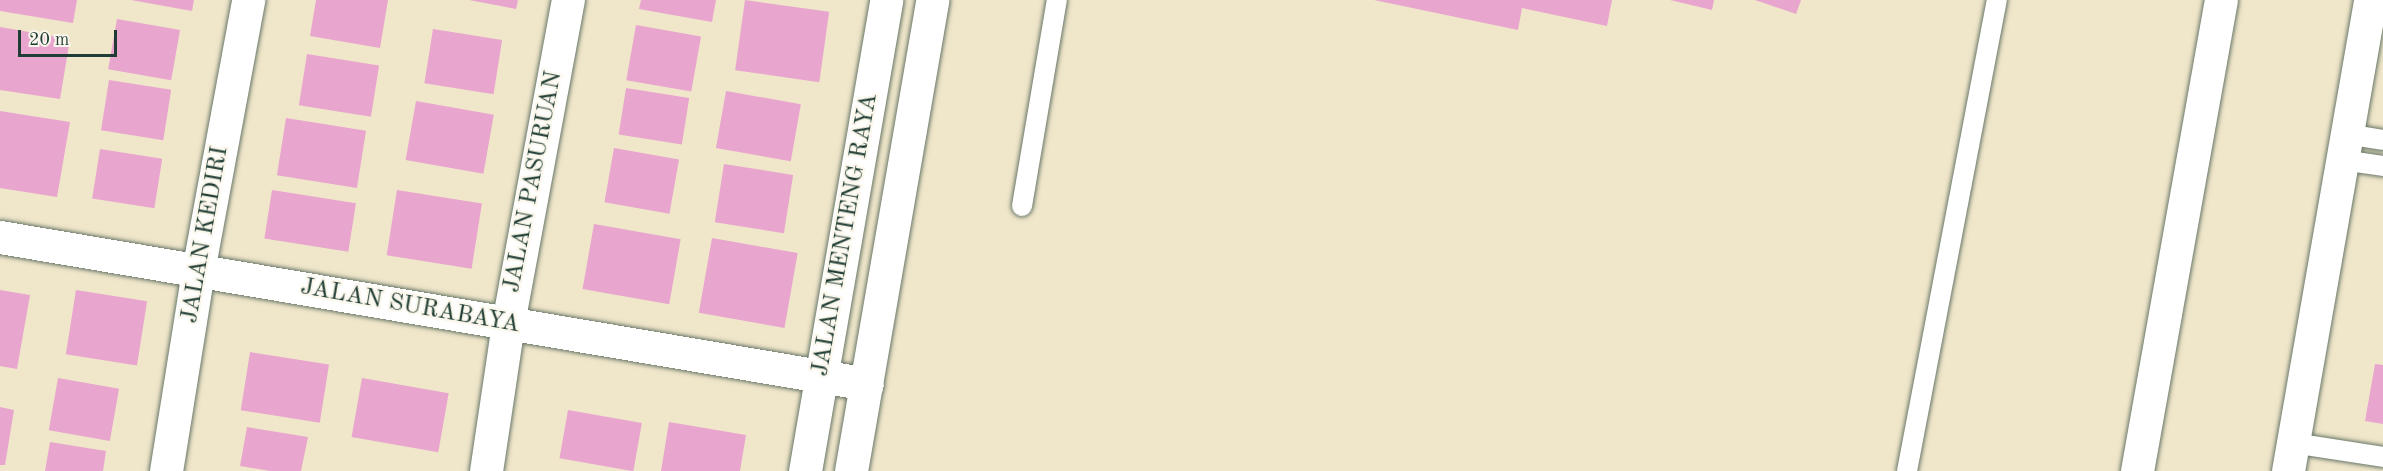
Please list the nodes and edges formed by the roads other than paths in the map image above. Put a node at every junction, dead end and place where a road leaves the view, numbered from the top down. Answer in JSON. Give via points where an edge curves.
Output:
{"nodes":[{"id":1,"x":248,"y":0,"type":"edge"},
{"id":2,"x":568,"y":0,"type":"edge"},
{"id":3,"x":886,"y":0,"type":"edge"},
{"id":4,"x":932,"y":0,"type":"edge"},
{"id":5,"x":1057,"y":0,"type":"edge"},
{"id":6,"x":1997,"y":0,"type":"edge"},
{"id":7,"x":2222,"y":0,"type":"edge"},
{"id":8,"x":2370,"y":0,"type":"edge"},
{"id":9,"x":2383,"y":140,"type":"edge"},
{"id":10,"x":2344,"y":147,"type":"junction"},
{"id":11,"x":2383,"y":166,"type":"edge"},
{"id":12,"x":1022,"y":206,"type":"dead end"},
{"id":13,"x":0,"y":237,"type":"edge"},
{"id":14,"x":198,"y":271,"type":"junction"},
{"id":15,"x":508,"y":323,"type":"junction"},
{"id":16,"x":821,"y":376,"type":"junction"},
{"id":17,"x":867,"y":384,"type":"junction"},
{"id":18,"x":2140,"y":456,"type":"edge"},
{"id":19,"x":2383,"y":457,"type":"edge"},
{"id":20,"x":2287,"y":462,"type":"edge"},
{"id":21,"x":166,"y":471,"type":"edge"},
{"id":22,"x":486,"y":471,"type":"edge"},
{"id":23,"x":805,"y":471,"type":"edge"},
{"id":24,"x":851,"y":471,"type":"edge"},
{"id":25,"x":1907,"y":471,"type":"edge"},
{"id":26,"x":2163,"y":471,"type":"edge"}],
"edges":[{"from":1,"to":14,"type":"street","name":"JALAN KEDIRI"},
{"from":2,"to":15,"type":"street","name":"JALAN PASURUAN"},
{"from":3,"to":16,"type":"street","name":"JALAN MENTENG RAYA"},
{"from":4,"to":17,"type":"street","name":"JALAN MENTENG RAYA"},
{"from":5,"to":12,"type":"lane"},
{"from":6,"to":25,"type":"lane"},
{"from":7,"to":18,"type":"street"},
{"from":8,"to":10,"type":"street"},
{"from":9,"to":10,"type":"lane"},
{"from":10,"to":11,"type":"lane"},
{"from":10,"to":20,"type":"street"},
{"from":13,"to":14,"type":"street","name":"JALAN SURABAYA"},
{"from":14,"to":15,"type":"street","name":"JALAN SURABAYA"},
{"from":14,"to":21,"type":"street","name":"JALAN KEDIRI"},
{"from":15,"to":16,"type":"street","name":"JALAN SURABAYA"},
{"from":15,"to":22,"type":"street","name":"JALAN PASURUAN"},
{"from":16,"to":17,"type":"street","name":"JALAN SURABAYA"},
{"from":16,"to":23,"type":"street","name":"JALAN MENTENG RAYA"},
{"from":17,"to":24,"type":"street","name":"JALAN MENTENG RAYA"},
{"from":18,"to":26,"type":"street"},
{"from":19,"to":20,"type":"lane"}]}
